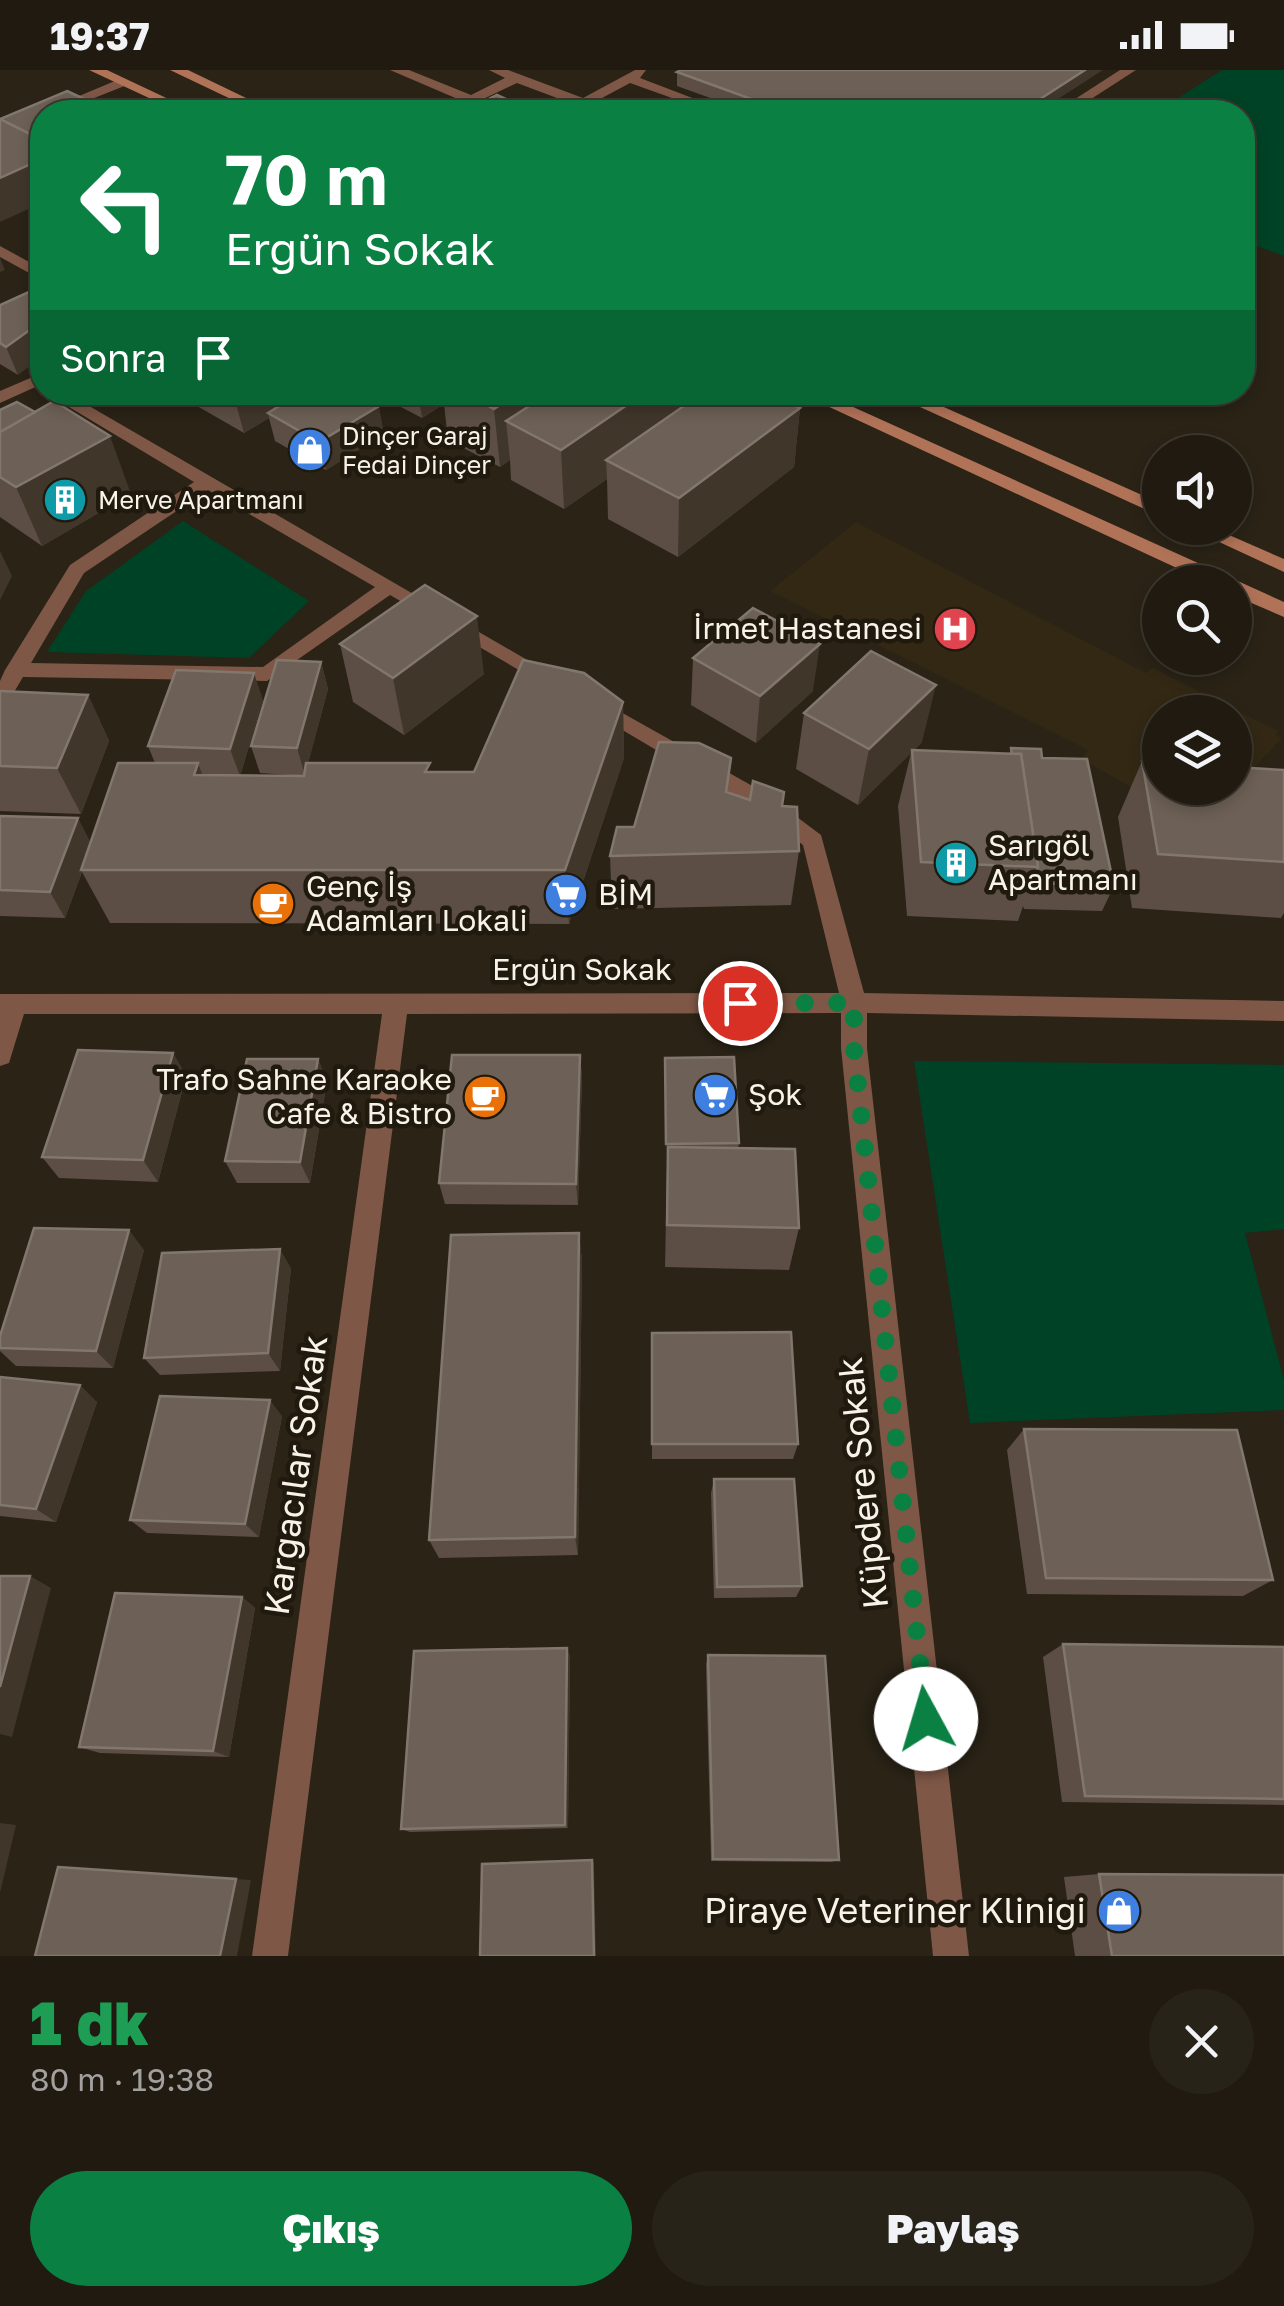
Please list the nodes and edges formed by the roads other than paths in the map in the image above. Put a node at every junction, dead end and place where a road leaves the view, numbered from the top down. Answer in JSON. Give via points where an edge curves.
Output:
{"nodes":[{"id":1,"x":96,"y":70,"type":"edge"},
{"id":2,"x":177,"y":70,"type":"edge"},
{"id":3,"x":397,"y":70,"type":"edge"},
{"id":4,"x":496,"y":70,"type":"edge"},
{"id":5,"x":644,"y":70,"type":"edge"},
{"id":6,"x":1130,"y":70,"type":"edge"},
{"id":7,"x":516,"y":78,"type":"junction"},
{"id":8,"x":629,"y":78,"type":"junction"},
{"id":9,"x":122,"y":82,"type":"junction"},
{"id":10,"x":79,"y":100,"type":"edge"},
{"id":11,"x":162,"y":100,"type":"edge"},
{"id":12,"x":242,"y":100,"type":"edge"},
{"id":13,"x":472,"y":100,"type":"joint"},
{"id":14,"x":573,"y":100,"type":"edge"},
{"id":15,"x":590,"y":100,"type":"edge"},
{"id":16,"x":689,"y":100,"type":"edge"},
{"id":17,"x":1081,"y":100,"type":"edge"},
{"id":18,"x":0,"y":251,"type":"edge"},
{"id":19,"x":30,"y":268,"type":"edge"},
{"id":20,"x":30,"y":389,"type":"edge"},
{"id":21,"x":0,"y":398,"type":"edge"},
{"id":22,"x":76,"y":405,"type":"edge"},
{"id":23,"x":834,"y":405,"type":"edge"},
{"id":24,"x":924,"y":405,"type":"edge"},
{"id":25,"x":205,"y":483,"type":"junction"},
{"id":26,"x":1142,"y":502,"type":"edge"},
{"id":27,"x":1236,"y":545,"type":"edge"},
{"id":28,"x":1186,"y":565,"type":"edge"},
{"id":29,"x":1284,"y":566,"type":"edge"},
{"id":30,"x":389,"y":586,"type":"junction"},
{"id":31,"x":1252,"y":596,"type":"edge"},
{"id":32,"x":1284,"y":610,"type":"edge"},
{"id":33,"x":15,"y":670,"type":"junction"},
{"id":34,"x":0,"y":699,"type":"edge"},
{"id":35,"x":396,"y":1003,"type":"junction"},
{"id":36,"x":854,"y":1003,"type":"junction"},
{"id":37,"x":7,"y":1004,"type":"edge"},
{"id":38,"x":1284,"y":1011,"type":"edge"},
{"id":39,"x":0,"y":1055,"type":"edge"},
{"id":40,"x":270,"y":1956,"type":"edge"},
{"id":41,"x":951,"y":1956,"type":"edge"}],
"edges":[{"from":1,"to":9,"type":"main road"},
{"from":2,"to":12,"type":"main road"},
{"from":3,"to":13,"type":"street"},
{"from":4,"to":7,"type":"street"},
{"from":5,"to":8,"type":"street"},
{"from":6,"to":17,"type":"street"},
{"from":7,"to":13,"type":"street"},
{"from":7,"to":14,"type":"street"},
{"from":8,"to":15,"type":"street"},
{"from":8,"to":16,"type":"street"},
{"from":9,"to":10,"type":"street"},
{"from":9,"to":11,"type":"main road"},
{"from":18,"to":19,"type":"street"},
{"from":20,"to":21,"type":"street"},
{"from":22,"to":25,"type":"street","name":"Küpdere Sokak"},
{"from":23,"to":28,"type":"main road"},
{"from":24,"to":26,"type":"main road"},
{"from":25,"to":30,"type":"street","name":"Küpdere Sokak"},
{"from":25,"to":33,"type":"street","via":[[77,569]]},
{"from":27,"to":29,"type":"main road"},
{"from":30,"to":33,"type":"street","via":[[267,674]]},
{"from":30,"to":36,"type":"street","name":"Küpdere Sokak","via":[[757,799],[813,841]]},
{"from":31,"to":32,"type":"main road"},
{"from":33,"to":34,"type":"street"},
{"from":35,"to":36,"type":"street","name":"Ergün Sokak"},
{"from":35,"to":37,"type":"street","name":"Ergün Sokak"},
{"from":35,"to":40,"type":"street","name":"Kargacılar Sokak"},
{"from":36,"to":38,"type":"street","name":"Ergün Sokak"},
{"from":36,"to":41,"type":"street","name":"Küpdere Sokak"},
{"from":37,"to":39,"type":"street"}]}
